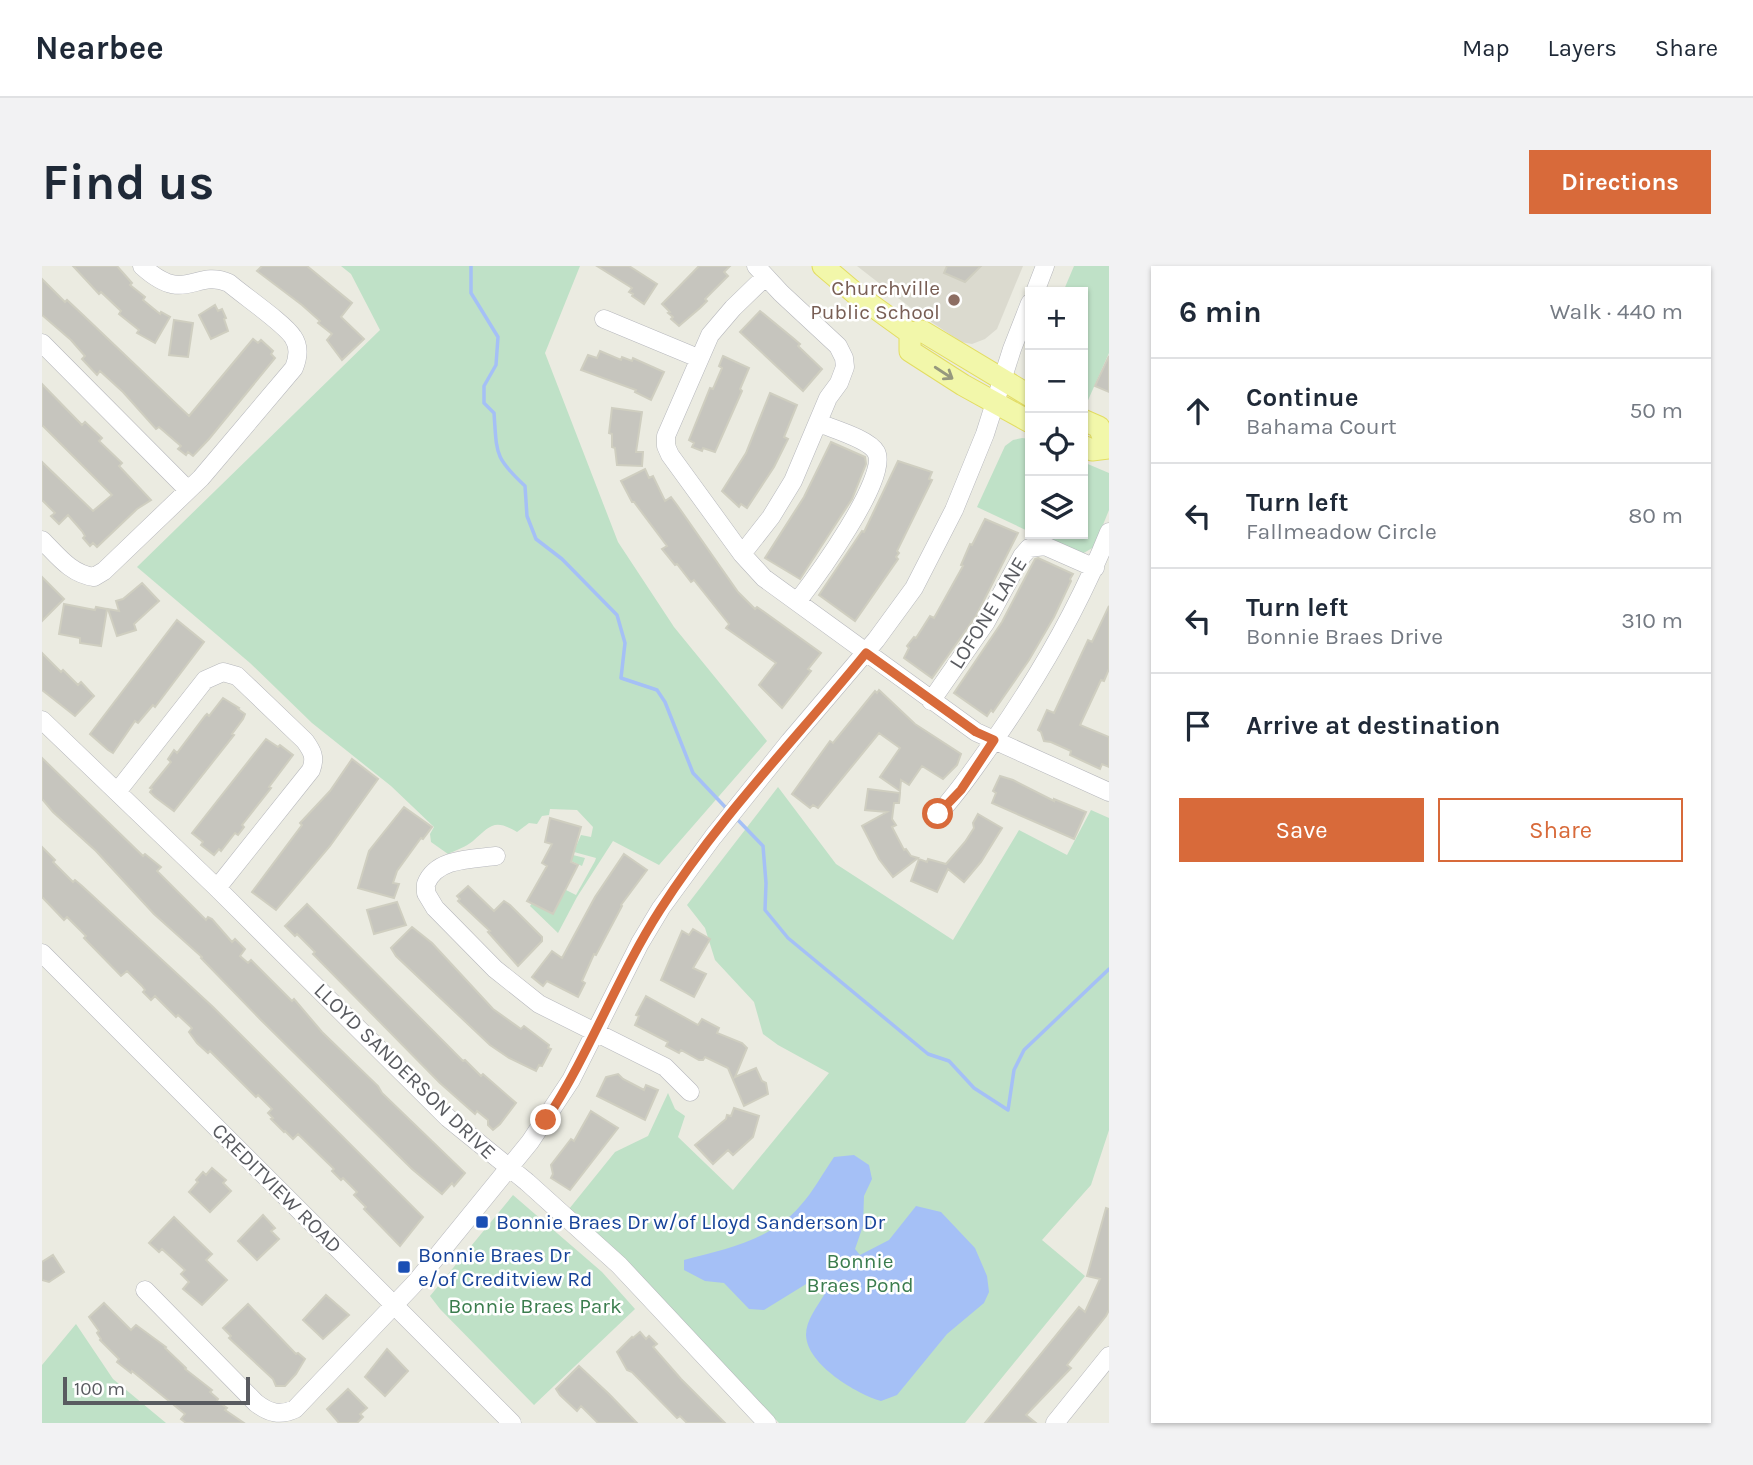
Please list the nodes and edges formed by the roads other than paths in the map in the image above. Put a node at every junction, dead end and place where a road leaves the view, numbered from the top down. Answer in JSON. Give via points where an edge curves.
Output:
{"nodes":[{"id":1,"x":142,"y":266,"type":"edge"},
{"id":2,"x":823,"y":266,"type":"edge"},
{"id":3,"x":1045,"y":266,"type":"edge"},
{"id":4,"x":761,"y":271,"type":"edge"},
{"id":5,"x":1037,"y":287,"type":"edge"},
{"id":6,"x":1025,"y":317,"type":"edge"},
{"id":7,"x":604,"y":319,"type":"dead end"},
{"id":8,"x":910,"y":333,"type":"junction"},
{"id":9,"x":42,"y":343,"type":"edge"},
{"id":10,"x":698,"y":358,"type":"junction"},
{"id":11,"x":1002,"y":380,"type":"junction"},
{"id":12,"x":1025,"y":393,"type":"edge"},
{"id":13,"x":995,"y":403,"type":"junction"},
{"id":14,"x":1025,"y":419,"type":"edge"},
{"id":15,"x":1088,"y":422,"type":"edge"},
{"id":16,"x":819,"y":423,"type":"junction"},
{"id":17,"x":1088,"y":448,"type":"edge"},
{"id":18,"x":1108,"y":448,"type":"edge"},
{"id":19,"x":188,"y":490,"type":"junction"},
{"id":20,"x":1109,"y":532,"type":"edge"},
{"id":21,"x":42,"y":540,"type":"edge"},
{"id":22,"x":742,"y":554,"type":"junction"},
{"id":23,"x":1095,"y":568,"type":"junction"},
{"id":24,"x":797,"y":602,"type":"junction"},
{"id":25,"x":866,"y":653,"type":"junction"},
{"id":26,"x":931,"y":701,"type":"junction"},
{"id":27,"x":42,"y":720,"type":"edge"},
{"id":28,"x":994,"y":740,"type":"junction"},
{"id":29,"x":117,"y":792,"type":"junction"},
{"id":30,"x":1109,"y":792,"type":"edge"},
{"id":31,"x":938,"y":814,"type":"dead end"},
{"id":32,"x":496,"y":856,"type":"dead end"},
{"id":33,"x":217,"y":888,"type":"junction"},
{"id":34,"x":42,"y":953,"type":"edge"},
{"id":35,"x":596,"y":1032,"type":"junction"},
{"id":36,"x":690,"y":1092,"type":"dead end"},
{"id":37,"x":509,"y":1168,"type":"junction"},
{"id":38,"x":145,"y":1290,"type":"dead end"},
{"id":39,"x":394,"y":1305,"type":"junction"},
{"id":40,"x":1109,"y":1356,"type":"edge"},
{"id":41,"x":512,"y":1423,"type":"edge"},
{"id":42,"x":767,"y":1423,"type":"edge"},
{"id":43,"x":1055,"y":1423,"type":"edge"}],
"edges":[{"from":1,"to":19,"type":"street","via":[[173,286],[220,279],[229,283],[292,335],[298,352],[294,368]]},
{"from":2,"to":8,"type":"main road"},
{"from":3,"to":5,"type":"street"},
{"from":4,"to":10,"type":"street","via":[[714,329]]},
{"from":4,"to":16,"type":"street","via":[[838,346],[844,358],[843,376]]},
{"from":6,"to":11,"type":"street"},
{"from":7,"to":10,"type":"street"},
{"from":8,"to":11,"type":"main road","via":[[922,331]]},
{"from":8,"to":13,"type":"main road","one_way":true,"via":[[910,351]]},
{"from":9,"to":19,"type":"street"},
{"from":10,"to":22,"type":"street","via":[[668,429],[666,446]]},
{"from":11,"to":12,"type":"main road"},
{"from":11,"to":13,"type":"street"},
{"from":13,"to":14,"type":"main road"},
{"from":13,"to":25,"type":"street","via":[[935,550],[914,588]]},
{"from":15,"to":18,"type":"main road","via":[[1099,427]]},
{"from":16,"to":22,"type":"street","via":[[782,500]]},
{"from":16,"to":24,"type":"street","via":[[869,444],[879,463],[842,539]]},
{"from":17,"to":18,"type":"main road"},
{"from":19,"to":21,"type":"street","via":[[94,577],[80,575]]},
{"from":20,"to":23,"type":"street"},
{"from":22,"to":24,"type":"street","via":[[764,578]]},
{"from":23,"to":26,"type":"street","name":"LOFONE LANE","via":[[1045,546],[1029,548],[986,622]]},
{"from":23,"to":28,"type":"street","via":[[1060,638]]},
{"from":24,"to":25,"type":"street"},
{"from":25,"to":26,"type":"street"},
{"from":25,"to":35,"type":"street","via":[[790,741],[676,887],[647,932]]},
{"from":26,"to":28,"type":"street"},
{"from":27,"to":29,"type":"street","name":"LLOYD SANDERSON DRIVE"},
{"from":28,"to":30,"type":"street"},
{"from":28,"to":31,"type":"street","via":[[961,790]]},
{"from":29,"to":33,"type":"street","name":"LLOYD SANDERSON DRIVE"},
{"from":29,"to":33,"type":"street","via":[[205,680],[223,672],[237,676],[304,741],[314,761]]},
{"from":32,"to":35,"type":"street","via":[[436,869],[426,884],[429,901],[523,993]]},
{"from":33,"to":37,"type":"street","name":"LLOYD SANDERSON DRIVE","via":[[448,1118]]},
{"from":34,"to":39,"type":"street","name":"CREDITVIEW ROAD"},
{"from":35,"to":36,"type":"street","via":[[665,1068]]},
{"from":35,"to":37,"type":"street","via":[[561,1097]]},
{"from":37,"to":39,"type":"street"},
{"from":37,"to":42,"type":"street","name":"LLOYD SANDERSON DRIVE","via":[[619,1265]]},
{"from":38,"to":39,"type":"street","via":[[256,1403],[267,1412],[278,1413],[295,1409]]},
{"from":39,"to":41,"type":"street","name":"CREDITVIEW ROAD"},
{"from":40,"to":43,"type":"street"}]}
